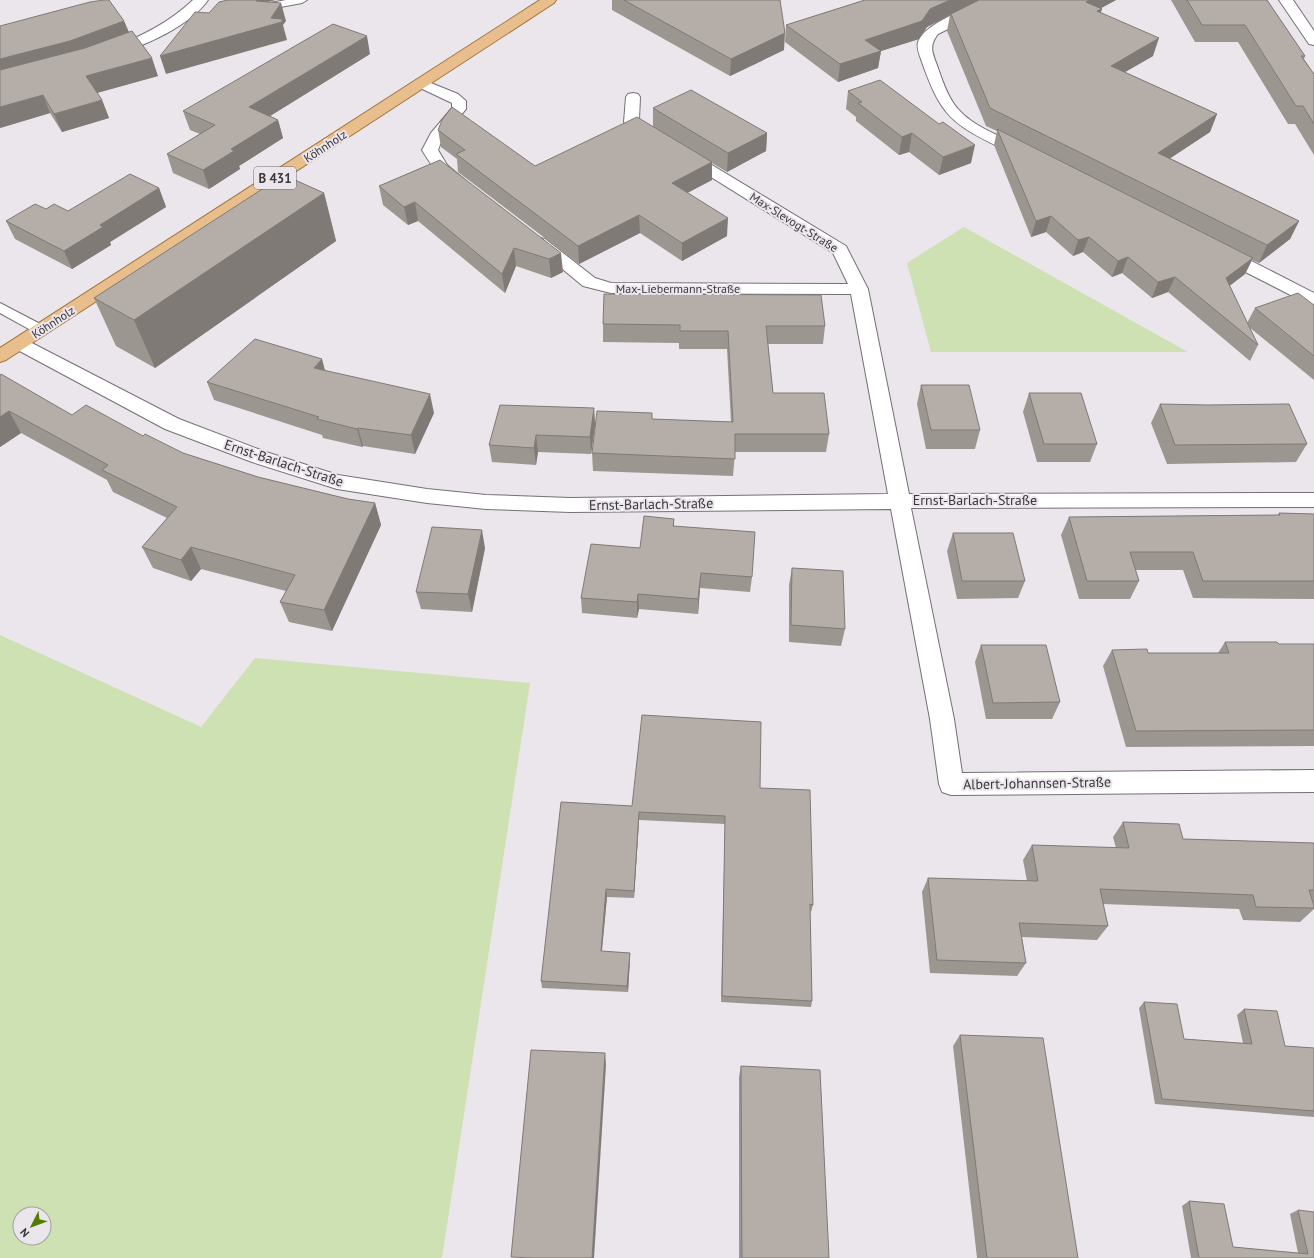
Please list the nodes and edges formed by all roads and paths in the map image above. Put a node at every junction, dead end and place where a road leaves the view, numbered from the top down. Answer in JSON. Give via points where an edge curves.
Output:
{"nodes":[{"id":1,"x":201,"y":0,"type":"edge"},
{"id":2,"x":302,"y":0,"type":"edge"},
{"id":3,"x":549,"y":0,"type":"edge"},
{"id":4,"x":995,"y":0,"type":"edge"},
{"id":5,"x":1286,"y":0,"type":"edge"},
{"id":6,"x":250,"y":10,"type":"edge"},
{"id":7,"x":1314,"y":41,"type":"edge"},
{"id":8,"x":101,"y":56,"type":"edge"},
{"id":9,"x":421,"y":83,"type":"junction"},
{"id":10,"x":633,"y":97,"type":"dead end"},
{"id":11,"x":1037,"y":160,"type":"edge"},
{"id":12,"x":472,"y":191,"type":"edge"},
{"id":13,"x":527,"y":234,"type":"edge"},
{"id":14,"x":1206,"y":245,"type":"edge"},
{"id":15,"x":859,"y":289,"type":"junction"},
{"id":16,"x":1314,"y":300,"type":"edge"},
{"id":17,"x":0,"y":307,"type":"edge"},
{"id":18,"x":41,"y":330,"type":"junction"},
{"id":19,"x":20,"y":344,"type":"junction"},
{"id":20,"x":0,"y":356,"type":"edge"},
{"id":21,"x":1314,"y":500,"type":"edge"},
{"id":22,"x":899,"y":501,"type":"junction"},
{"id":23,"x":1314,"y":781,"type":"edge"}],
"edges":[{"from":1,"to":8,"type":"street","via":[[192,16],[136,44]]},
{"from":2,"to":6,"type":"lane"},
{"from":3,"to":9,"type":"main road","name":"Köhnholz","number":"B 431"},
{"from":4,"to":11,"type":"street","via":[[933,31],[925,42],[925,51],[948,105],[956,114],[968,124]]},
{"from":5,"to":7,"type":"street"},
{"from":9,"to":12,"type":"street","via":[[459,101],[459,109],[436,136],[430,150],[441,168]]},
{"from":9,"to":18,"type":"main road","name":"Köhnholz","number":"B 431"},
{"from":10,"to":15,"type":"street","name":"Max-Slevogt-Straße","via":[[631,122],[840,250]]},
{"from":13,"to":15,"type":"street","name":"Max-Liebermann-Straße","via":[[589,282],[611,288]]},
{"from":14,"to":16,"type":"street"},
{"from":15,"to":22,"type":"street","name":"Max-Slevogt-Straße"},
{"from":17,"to":18,"type":"lane"},
{"from":18,"to":19,"type":"main road","name":"Köhnholz","number":"B 431"},
{"from":19,"to":20,"type":"main road","name":"Köhnholz","number":"B 431"},
{"from":19,"to":22,"type":"street","name":"Ernst-Barlach-Straße","via":[[172,424],[259,457],[337,482],[486,502],[570,505]]},
{"from":21,"to":22,"type":"street","name":"Ernst-Barlach-Straße"},
{"from":22,"to":23,"type":"street","name":"Albert-Johannsen-Straße","via":[[942,719],[951,784]]}]}
